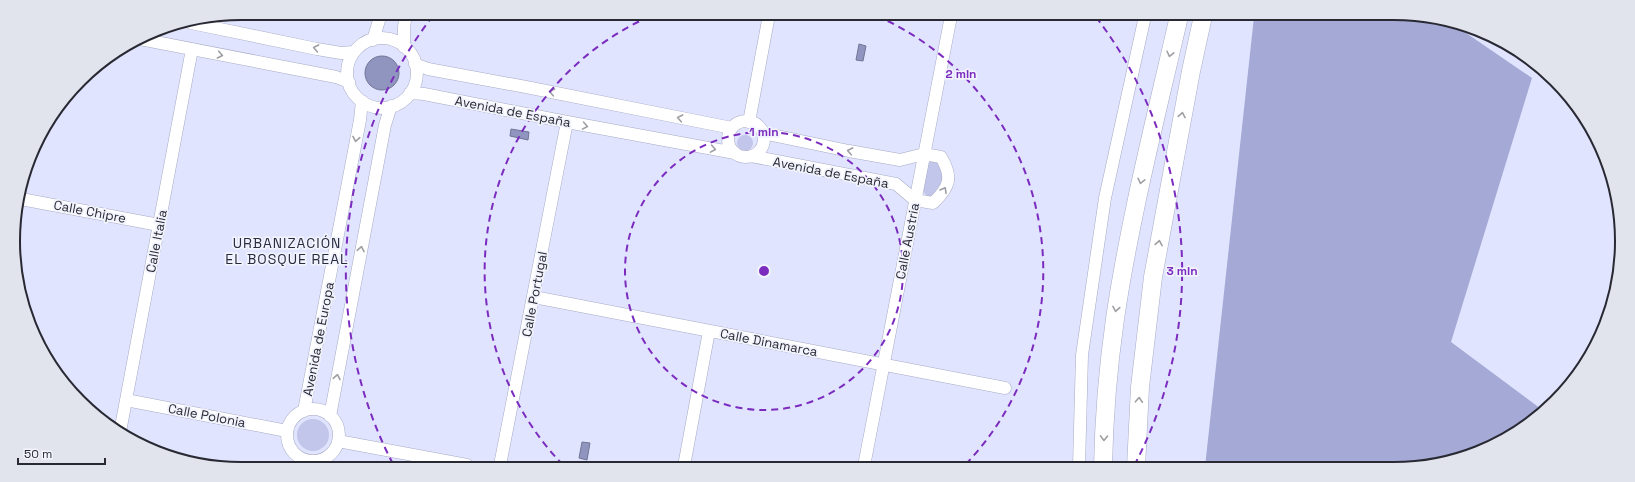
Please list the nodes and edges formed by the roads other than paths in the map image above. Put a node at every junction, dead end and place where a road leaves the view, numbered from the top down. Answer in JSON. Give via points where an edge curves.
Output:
{"nodes":[{"id":1,"x":379,"y":20,"type":"edge"},
{"id":2,"x":405,"y":20,"type":"edge"},
{"id":3,"x":768,"y":20,"type":"edge"},
{"id":4,"x":950,"y":20,"type":"edge"},
{"id":5,"x":1144,"y":20,"type":"edge"},
{"id":6,"x":1178,"y":20,"type":"edge"},
{"id":7,"x":1202,"y":20,"type":"edge"},
{"id":8,"x":197,"y":24,"type":"edge"},
{"id":9,"x":374,"y":40,"type":"junction"},
{"id":10,"x":148,"y":41,"type":"edge"},
{"id":11,"x":404,"y":47,"type":"junction"},
{"id":12,"x":192,"y":50,"type":"junction"},
{"id":13,"x":354,"y":52,"type":"junction"},
{"id":14,"x":415,"y":64,"type":"junction"},
{"id":15,"x":349,"y":82,"type":"junction"},
{"id":16,"x":410,"y":93,"type":"junction"},
{"id":17,"x":362,"y":101,"type":"junction"},
{"id":18,"x":391,"y":106,"type":"junction"},
{"id":19,"x":567,"y":122,"type":"junction"},
{"id":20,"x":749,"y":122,"type":"junction"},
{"id":21,"x":732,"y":128,"type":"junction"},
{"id":22,"x":763,"y":133,"type":"junction"},
{"id":23,"x":735,"y":153,"type":"junction"},
{"id":24,"x":924,"y":154,"type":"junction"},
{"id":25,"x":751,"y":156,"type":"junction"},
{"id":26,"x":24,"y":200,"type":"edge"},
{"id":27,"x":915,"y":200,"type":"junction"},
{"id":28,"x":158,"y":225,"type":"junction"},
{"id":29,"x":534,"y":296,"type":"junction"},
{"id":30,"x":709,"y":330,"type":"junction"},
{"id":31,"x":884,"y":364,"type":"junction"},
{"id":32,"x":1005,"y":388,"type":"dead end"},
{"id":33,"x":126,"y":400,"type":"junction"},
{"id":34,"x":304,"y":411,"type":"junction"},
{"id":35,"x":330,"y":416,"type":"junction"},
{"id":36,"x":121,"y":427,"type":"edge"},
{"id":37,"x":288,"y":431,"type":"junction"},
{"id":38,"x":338,"y":441,"type":"junction"},
{"id":39,"x":294,"y":459,"type":"edge"},
{"id":40,"x":321,"y":462,"type":"edge"},
{"id":41,"x":451,"y":462,"type":"edge"},
{"id":42,"x":501,"y":462,"type":"edge"},
{"id":43,"x":685,"y":462,"type":"edge"},
{"id":44,"x":865,"y":462,"type":"edge"},
{"id":45,"x":1079,"y":462,"type":"edge"},
{"id":46,"x":1103,"y":462,"type":"edge"},
{"id":47,"x":1136,"y":462,"type":"edge"}],
"edges":[{"from":1,"to":9,"type":"street"},
{"from":2,"to":11,"type":"street"},
{"from":3,"to":20,"type":"street"},
{"from":4,"to":24,"type":"street","name":"Calle Austria"},
{"from":5,"to":45,"type":"street","via":[[1105,198],[1083,347]]},
{"from":6,"to":46,"type":"highway","one_way":true,"via":[[1132,222],[1115,319],[1104,417]]},
{"from":47,"to":7,"type":"highway","one_way":true,"via":[[1140,388],[1153,277]]},
{"from":13,"to":8,"type":"street","one_way":true,"via":[[341,53]]},
{"from":9,"to":11,"type":"street","via":[[379,38],[397,41]]},
{"from":9,"to":13,"type":"street","via":[[362,44]]},
{"from":10,"to":12,"type":"street"},
{"from":11,"to":14,"type":"street","via":[[411,53]]},
{"from":12,"to":15,"type":"street","one_way":true,"via":[[336,77]]},
{"from":12,"to":28,"type":"street","name":"Calle Italia"},
{"from":13,"to":15,"type":"street","via":[[350,58],[347,76]]},
{"from":14,"to":16,"type":"street","via":[[417,70],[414,88]]},
{"from":21,"to":14,"type":"street","name":"Avenida de España","one_way":true,"via":[[428,70]]},
{"from":15,"to":17,"type":"street","via":[[353,93]]},
{"from":16,"to":18,"type":"street","via":[[402,102]]},
{"from":16,"to":19,"type":"street","name":"Avenida de España"},
{"from":17,"to":18,"type":"street","via":[[367,105],[385,108]]},
{"from":17,"to":34,"type":"street","name":"Avenida de Europa","one_way":true},
{"from":35,"to":18,"type":"street","name":"Avenida de Europa","one_way":true,"via":[[385,125]]},
{"from":19,"to":23,"type":"street","name":"Avenida de España","one_way":true},
{"from":19,"to":29,"type":"street","name":"Calle Portugal"},
{"from":20,"to":21,"type":"street","via":[[735,124]]},
{"from":20,"to":22,"type":"street","via":[[754,122]]},
{"from":21,"to":23,"type":"street","via":[[727,140]]},
{"from":24,"to":22,"type":"street","name":"Avenida de España","one_way":true,"via":[[900,160]]},
{"from":22,"to":25,"type":"street","via":[[763,147]]},
{"from":23,"to":25,"type":"street","via":[[738,156]]},
{"from":24,"to":27,"type":"street","name":"Calle Austria"},
{"from":27,"to":24,"type":"street","one_way":true,"via":[[933,203],[944,193],[948,180],[948,168],[941,157]]},
{"from":25,"to":27,"type":"street","name":"Avenida de España","via":[[896,184]]},
{"from":26,"to":28,"type":"street","name":"Calle Chipre"},
{"from":27,"to":31,"type":"street","name":"Calle Austria"},
{"from":28,"to":33,"type":"street","name":"Calle Italia"},
{"from":29,"to":30,"type":"street","name":"Calle Dinamarca"},
{"from":29,"to":42,"type":"street","name":"Calle Portugal"},
{"from":30,"to":31,"type":"street","name":"Calle Dinamarca"},
{"from":30,"to":43,"type":"street"},
{"from":31,"to":32,"type":"street","name":"Calle Dinamarca"},
{"from":31,"to":44,"type":"street","name":"Calle Austria"},
{"from":33,"to":36,"type":"street","name":"Calle Italia"},
{"from":33,"to":37,"type":"street","name":"Calle Polonia"},
{"from":34,"to":35,"type":"street","via":[[311,408],[324,411]]},
{"from":34,"to":37,"type":"street","via":[[298,413],[289,424]]},
{"from":35,"to":38,"type":"street","via":[[335,420],[340,433]]},
{"from":37,"to":39,"type":"street","via":[[286,438]]},
{"from":38,"to":40,"type":"street","via":[[337,447],[329,457]]},
{"from":38,"to":41,"type":"street"},
{"from":39,"to":40,"type":"street"}]}
